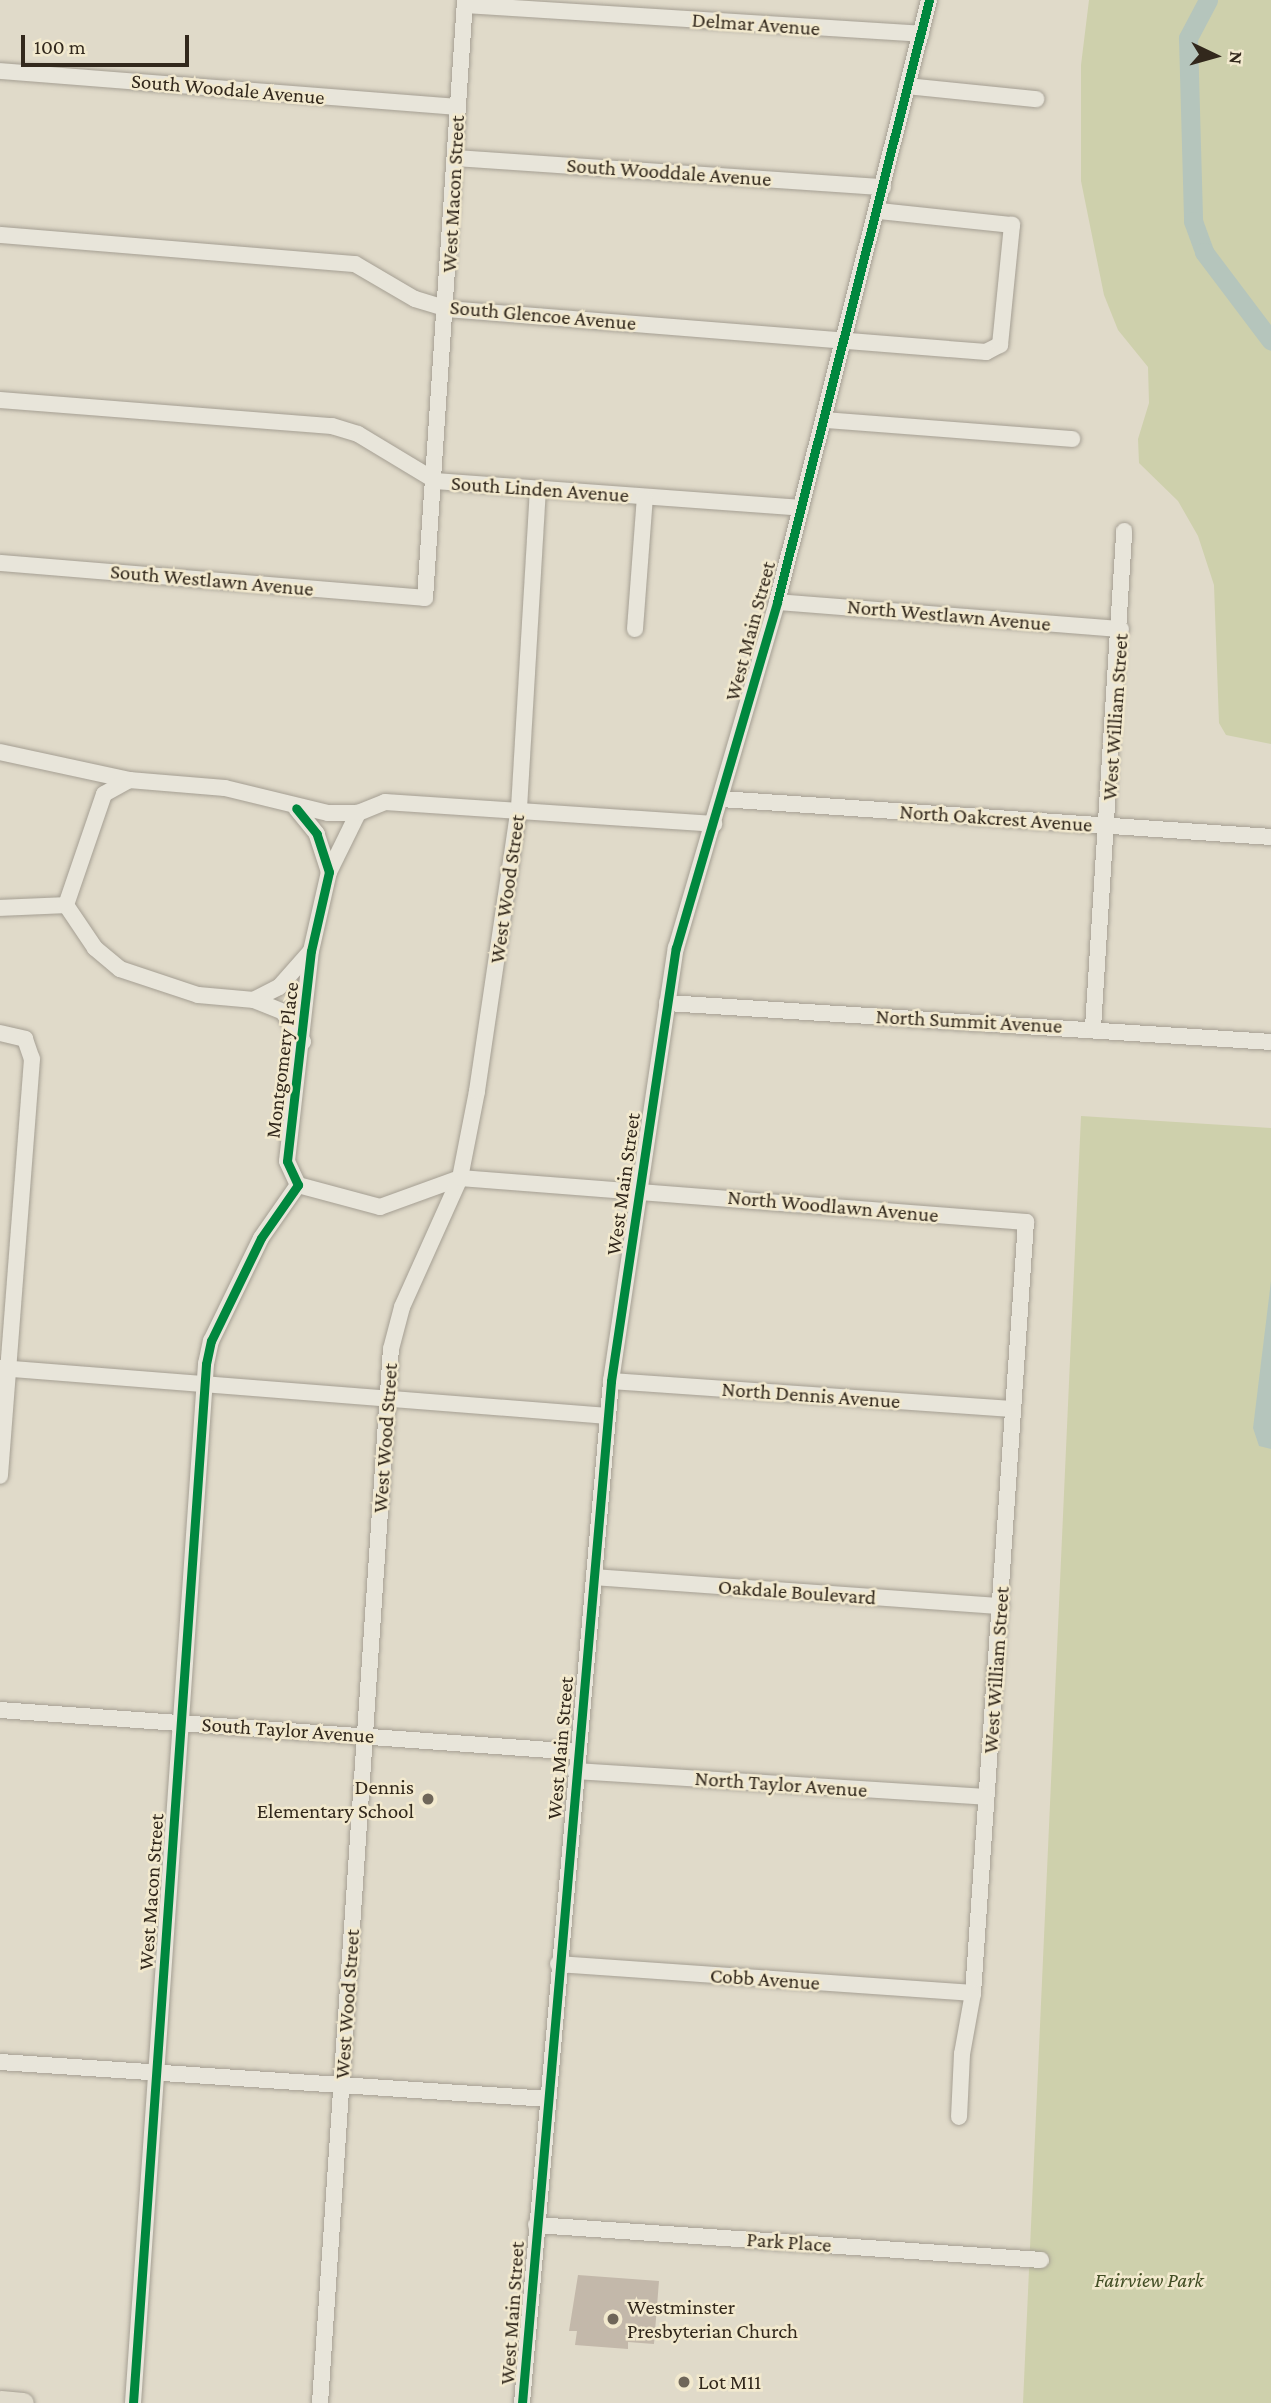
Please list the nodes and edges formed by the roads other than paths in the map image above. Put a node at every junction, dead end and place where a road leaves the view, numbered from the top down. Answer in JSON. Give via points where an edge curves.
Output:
{"nodes":[{"id":1,"x":929,"y":0,"type":"edge"},
{"id":2,"x":465,"y":2,"type":"edge"},
{"id":3,"x":921,"y":34,"type":"junction"},
{"id":4,"x":0,"y":71,"type":"edge"},
{"id":5,"x":907,"y":86,"type":"junction"},
{"id":6,"x":1036,"y":99,"type":"dead end"},
{"id":7,"x":457,"y":107,"type":"junction"},
{"id":8,"x":456,"y":158,"type":"junction"},
{"id":9,"x":883,"y":187,"type":"junction"},
{"id":10,"x":878,"y":211,"type":"junction"},
{"id":11,"x":0,"y":234,"type":"edge"},
{"id":12,"x":447,"y":309,"type":"junction"},
{"id":13,"x":846,"y":337,"type":"junction"},
{"id":14,"x":0,"y":400,"type":"edge"},
{"id":15,"x":825,"y":420,"type":"junction"},
{"id":16,"x":1072,"y":439,"type":"dead end"},
{"id":17,"x":436,"y":481,"type":"junction"},
{"id":18,"x":538,"y":490,"type":"junction"},
{"id":19,"x":645,"y":497,"type":"junction"},
{"id":20,"x":801,"y":508,"type":"junction"},
{"id":21,"x":1124,"y":531,"type":"dead end"},
{"id":22,"x":0,"y":563,"type":"edge"},
{"id":23,"x":425,"y":598,"type":"joint"},
{"id":24,"x":777,"y":602,"type":"junction"},
{"id":25,"x":635,"y":629,"type":"dead end"},
{"id":26,"x":1121,"y":629,"type":"junction"},
{"id":27,"x":0,"y":752,"type":"edge"},
{"id":28,"x":129,"y":780,"type":"junction"},
{"id":29,"x":721,"y":799,"type":"junction"},
{"id":30,"x":296,"y":808,"type":"junction"},
{"id":31,"x":519,"y":808,"type":"junction"},
{"id":32,"x":358,"y":813,"type":"junction"},
{"id":33,"x":713,"y":824,"type":"junction"},
{"id":34,"x":1108,"y":825,"type":"junction"},
{"id":35,"x":1271,"y":837,"type":"edge"},
{"id":36,"x":329,"y":872,"type":"junction"},
{"id":37,"x":66,"y":905,"type":"junction"},
{"id":38,"x":0,"y":908,"type":"edge"},
{"id":39,"x":312,"y":951,"type":"junction"},
{"id":40,"x":254,"y":1000,"type":"junction"},
{"id":41,"x":667,"y":1003,"type":"junction"},
{"id":42,"x":1093,"y":1028,"type":"junction"},
{"id":43,"x":8,"y":1034,"type":"edge"},
{"id":44,"x":303,"y":1042,"type":"junction"},
{"id":45,"x":1271,"y":1042,"type":"edge"},
{"id":46,"x":460,"y":1178,"type":"junction"},
{"id":47,"x":298,"y":1185,"type":"junction"},
{"id":48,"x":640,"y":1191,"type":"junction"},
{"id":49,"x":1026,"y":1222,"type":"joint"},
{"id":50,"x":4,"y":1368,"type":"edge"},
{"id":51,"x":611,"y":1381,"type":"junction"},
{"id":52,"x":205,"y":1384,"type":"junction"},
{"id":53,"x":388,"y":1399,"type":"junction"},
{"id":54,"x":1012,"y":1409,"type":"junction"},
{"id":55,"x":608,"y":1416,"type":"junction"},
{"id":56,"x":0,"y":1476,"type":"edge"},
{"id":57,"x":594,"y":1577,"type":"junction"},
{"id":58,"x":1001,"y":1606,"type":"junction"},
{"id":59,"x":0,"y":1710,"type":"edge"},
{"id":60,"x":182,"y":1723,"type":"junction"},
{"id":61,"x":364,"y":1734,"type":"junction"},
{"id":62,"x":577,"y":1752,"type":"junction"},
{"id":63,"x":575,"y":1772,"type":"junction"},
{"id":64,"x":986,"y":1797,"type":"junction"},
{"id":65,"x":558,"y":1964,"type":"junction"},
{"id":66,"x":973,"y":1993,"type":"junction"},
{"id":67,"x":0,"y":2062,"type":"edge"},
{"id":68,"x":155,"y":2076,"type":"junction"},
{"id":69,"x":342,"y":2087,"type":"junction"},
{"id":70,"x":548,"y":2099,"type":"junction"},
{"id":71,"x":960,"y":2117,"type":"dead end"},
{"id":72,"x":536,"y":2225,"type":"junction"},
{"id":73,"x":1041,"y":2260,"type":"dead end"},
{"id":74,"x":0,"y":2401,"type":"edge"},
{"id":75,"x":23,"y":2403,"type":"edge"},
{"id":76,"x":133,"y":2403,"type":"edge"},
{"id":77,"x":320,"y":2403,"type":"edge"},
{"id":78,"x":522,"y":2403,"type":"edge"}],
"edges":[{"from":1,"to":3,"type":"street","name":"West Main Street"},
{"from":2,"to":3,"type":"street","name":"Delmar Avenue"},
{"from":2,"to":7,"type":"street","name":"West Macon Street"},
{"from":3,"to":5,"type":"street","name":"West Main Street"},
{"from":4,"to":7,"type":"street","name":"South Woodale Avenue"},
{"from":5,"to":6,"type":"street"},
{"from":5,"to":9,"type":"street","name":"West Main Street"},
{"from":7,"to":8,"type":"street","name":"West Macon Street"},
{"from":8,"to":9,"type":"street","name":"South Wooddale Avenue"},
{"from":8,"to":12,"type":"street","name":"West Macon Street"},
{"from":9,"to":10,"type":"street","name":"West Main Street"},
{"from":10,"to":13,"type":"street","name":"West Main Street"},
{"from":10,"to":13,"type":"street","name":"South Glencoe Avenue","via":[[1012,225],[1000,345],[986,352]]},
{"from":11,"to":12,"type":"street","name":"South Glencoe Avenue","via":[[355,264],[415,299]]},
{"from":12,"to":13,"type":"street","name":"South Glencoe Avenue"},
{"from":12,"to":17,"type":"street","name":"West Macon Street"},
{"from":13,"to":15,"type":"street","name":"West Main Street"},
{"from":14,"to":17,"type":"street","name":"South Linden Avenue","via":[[332,426],[358,434]]},
{"from":15,"to":16,"type":"street"},
{"from":15,"to":20,"type":"street","name":"West Main Street"},
{"from":17,"to":18,"type":"street","name":"South Linden Avenue"},
{"from":17,"to":23,"type":"street","name":"West Macon Street"},
{"from":18,"to":19,"type":"street","name":"South Linden Avenue"},
{"from":18,"to":31,"type":"street","name":"West Wood Street"},
{"from":19,"to":20,"type":"street","name":"South Linden Avenue"},
{"from":19,"to":25,"type":"street"},
{"from":20,"to":24,"type":"street","name":"West Main Street"},
{"from":21,"to":26,"type":"street","name":"West William Street"},
{"from":22,"to":23,"type":"street","name":"South Westlawn Avenue"},
{"from":24,"to":26,"type":"street","name":"North Westlawn Avenue"},
{"from":24,"to":29,"type":"street","name":"West Main Street"},
{"from":26,"to":34,"type":"street","name":"West William Street"},
{"from":27,"to":28,"type":"street"},
{"from":28,"to":30,"type":"street","via":[[225,788]]},
{"from":28,"to":37,"type":"street","via":[[113,786],[97,804]]},
{"from":29,"to":33,"type":"street","name":"West Main Street"},
{"from":29,"to":34,"type":"street","name":"North Oakcrest Avenue"},
{"from":30,"to":32,"type":"street"},
{"from":30,"to":36,"type":"street","name":"Montgomery Place","via":[[317,834]]},
{"from":31,"to":32,"type":"street","via":[[385,802]]},
{"from":31,"to":33,"type":"street"},
{"from":31,"to":46,"type":"street","name":"West Wood Street"},
{"from":32,"to":36,"type":"street","name":"Montgomery Place"},
{"from":33,"to":41,"type":"street","name":"West Main Street","via":[[676,948]]},
{"from":34,"to":35,"type":"street","name":"North Oakcrest Avenue"},
{"from":34,"to":42,"type":"street","name":"West William Street"},
{"from":36,"to":39,"type":"street","name":"Montgomery Place"},
{"from":37,"to":38,"type":"street"},
{"from":37,"to":40,"type":"street","name":"Montgomery Place","via":[[94,948],[120,969],[198,995]]},
{"from":39,"to":40,"type":"street","name":"Montgomery Place","via":[[279,987]]},
{"from":39,"to":44,"type":"street","name":"Montgomery Place"},
{"from":40,"to":44,"type":"street","name":"Montgomery Place","via":[[283,1012]]},
{"from":41,"to":42,"type":"street","name":"North Summit Avenue"},
{"from":41,"to":48,"type":"street","name":"West Main Street"},
{"from":42,"to":45,"type":"street","name":"North Summit Avenue"},
{"from":43,"to":50,"type":"street","via":[[24,1039],[32,1059]]},
{"from":44,"to":47,"type":"street","name":"Montgomery Place","via":[[288,1161]]},
{"from":46,"to":47,"type":"street","via":[[380,1207]]},
{"from":46,"to":48,"type":"street","name":"North Woodlawn Avenue"},
{"from":46,"to":53,"type":"street","name":"West Wood Street","via":[[394,1328]]},
{"from":47,"to":52,"type":"street","via":[[261,1238],[211,1341]]},
{"from":48,"to":49,"type":"street","name":"North Woodlawn Avenue"},
{"from":48,"to":51,"type":"street","name":"West Main Street"},
{"from":49,"to":54,"type":"street","name":"West William Street"},
{"from":50,"to":52,"type":"street"},
{"from":50,"to":56,"type":"street"},
{"from":51,"to":54,"type":"street","name":"North Dennis Avenue"},
{"from":51,"to":55,"type":"street","name":"West Main Street"},
{"from":52,"to":53,"type":"street"},
{"from":52,"to":60,"type":"street","name":"West Macon Street"},
{"from":53,"to":55,"type":"street"},
{"from":53,"to":61,"type":"street","name":"West Wood Street"},
{"from":54,"to":58,"type":"street","name":"West William Street"},
{"from":55,"to":57,"type":"street","name":"West Main Street"},
{"from":57,"to":58,"type":"street","name":"Oakdale Boulevard"},
{"from":57,"to":62,"type":"street","name":"West Main Street"},
{"from":58,"to":64,"type":"street","name":"West William Street"},
{"from":59,"to":60,"type":"street","name":"South Taylor Avenue"},
{"from":60,"to":61,"type":"street","name":"South Taylor Avenue"},
{"from":60,"to":68,"type":"street","name":"West Macon Street"},
{"from":61,"to":62,"type":"street","name":"South Taylor Avenue"},
{"from":61,"to":69,"type":"street","name":"West Wood Street"},
{"from":62,"to":63,"type":"street","name":"West Main Street"},
{"from":63,"to":64,"type":"street","name":"North Taylor Avenue"},
{"from":63,"to":65,"type":"street","name":"West Main Street"},
{"from":64,"to":66,"type":"street","name":"West William Street"},
{"from":65,"to":66,"type":"street","name":"Cobb Avenue"},
{"from":65,"to":70,"type":"street","name":"West Main Street"},
{"from":66,"to":71,"type":"street","name":"West William Street","via":[[962,2054]]},
{"from":67,"to":68,"type":"street"},
{"from":68,"to":69,"type":"street"},
{"from":68,"to":76,"type":"street","name":"West Macon Street"},
{"from":69,"to":70,"type":"street"},
{"from":69,"to":77,"type":"street","name":"West Wood Street"},
{"from":70,"to":72,"type":"street","name":"West Main Street"},
{"from":72,"to":73,"type":"street","name":"Park Place"},
{"from":72,"to":78,"type":"street","name":"West Main Street"},
{"from":74,"to":75,"type":"main road"}]}
